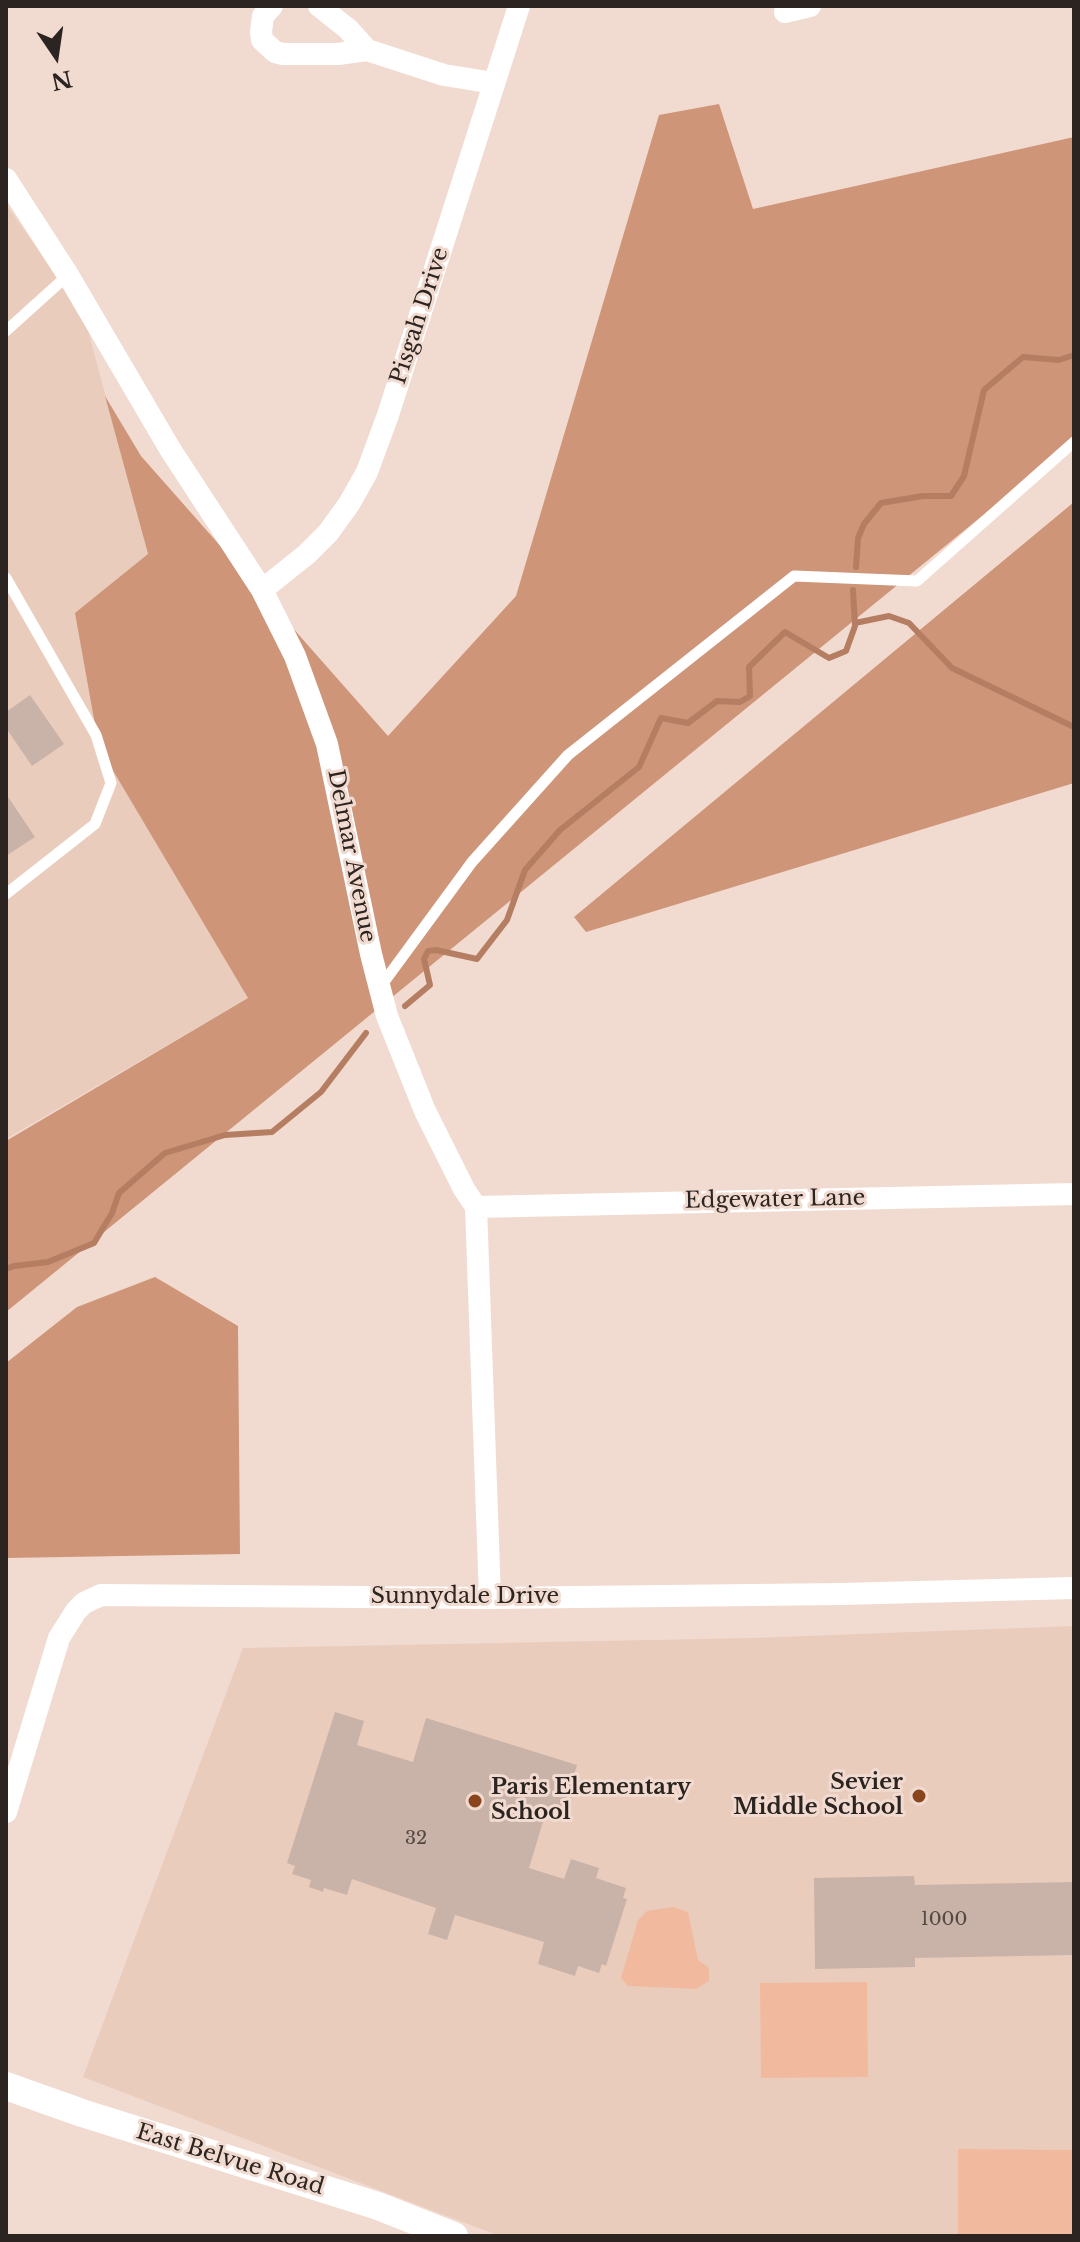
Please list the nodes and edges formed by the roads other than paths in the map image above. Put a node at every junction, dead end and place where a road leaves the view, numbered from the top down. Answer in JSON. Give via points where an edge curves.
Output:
{"nodes":[{"id":1,"x":272,"y":6,"type":"edge"},
{"id":2,"x":319,"y":6,"type":"edge"},
{"id":3,"x":519,"y":6,"type":"edge"},
{"id":4,"x":810,"y":6,"type":"edge"},
{"id":5,"x":785,"y":12,"type":"dead end"},
{"id":6,"x":367,"y":50,"type":"junction"},
{"id":7,"x":494,"y":83,"type":"junction"},
{"id":8,"x":6,"y":179,"type":"edge"},
{"id":9,"x":68,"y":275,"type":"junction"},
{"id":10,"x":6,"y":331,"type":"edge"},
{"id":11,"x":1074,"y":442,"type":"edge"},
{"id":12,"x":6,"y":578,"type":"edge"},
{"id":13,"x":262,"y":590,"type":"junction"},
{"id":14,"x":6,"y":894,"type":"edge"},
{"id":15,"x":379,"y":988,"type":"junction"},
{"id":16,"x":1074,"y":1194,"type":"edge"},
{"id":17,"x":476,"y":1207,"type":"junction"},
{"id":18,"x":1074,"y":1588,"type":"edge"},
{"id":19,"x":490,"y":1598,"type":"junction"},
{"id":20,"x":6,"y":1812,"type":"edge"},
{"id":21,"x":6,"y":2086,"type":"edge"},
{"id":22,"x":454,"y":2236,"type":"edge"}],
"edges":[{"from":1,"to":6,"type":"street","via":[[263,16],[261,32],[275,52]]},
{"from":2,"to":6,"type":"street"},
{"from":3,"to":7,"type":"street","name":"Pisgah Drive"},
{"from":4,"to":5,"type":"street"},
{"from":6,"to":7,"type":"street","via":[[444,75]]},
{"from":7,"to":13,"type":"street","name":"Pisgah Drive","via":[[367,472],[328,533]]},
{"from":8,"to":9,"type":"street","name":"Delmar Avenue"},
{"from":9,"to":10,"type":"lane"},
{"from":9,"to":13,"type":"street","name":"Delmar Avenue","via":[[170,449]]},
{"from":11,"to":15,"type":"lane","via":[[917,581],[794,576],[568,755],[472,862]]},
{"from":12,"to":14,"type":"lane","via":[[96,735],[111,783],[95,824]]},
{"from":13,"to":15,"type":"street","name":"Delmar Avenue","via":[[295,656],[327,744]]},
{"from":15,"to":17,"type":"street","name":"Delmar Avenue","via":[[425,1111]]},
{"from":16,"to":17,"type":"street","name":"Edgewater Lane"},
{"from":17,"to":19,"type":"street","name":"Delmar Avenue"},
{"from":18,"to":19,"type":"street","name":"Sunnydale Drive"},
{"from":19,"to":20,"type":"street","name":"Sunnydale Drive","via":[[93,1598],[76,1611],[59,1638]]},
{"from":21,"to":22,"type":"street","name":"East Belvue Road","via":[[378,2206]]}]}
